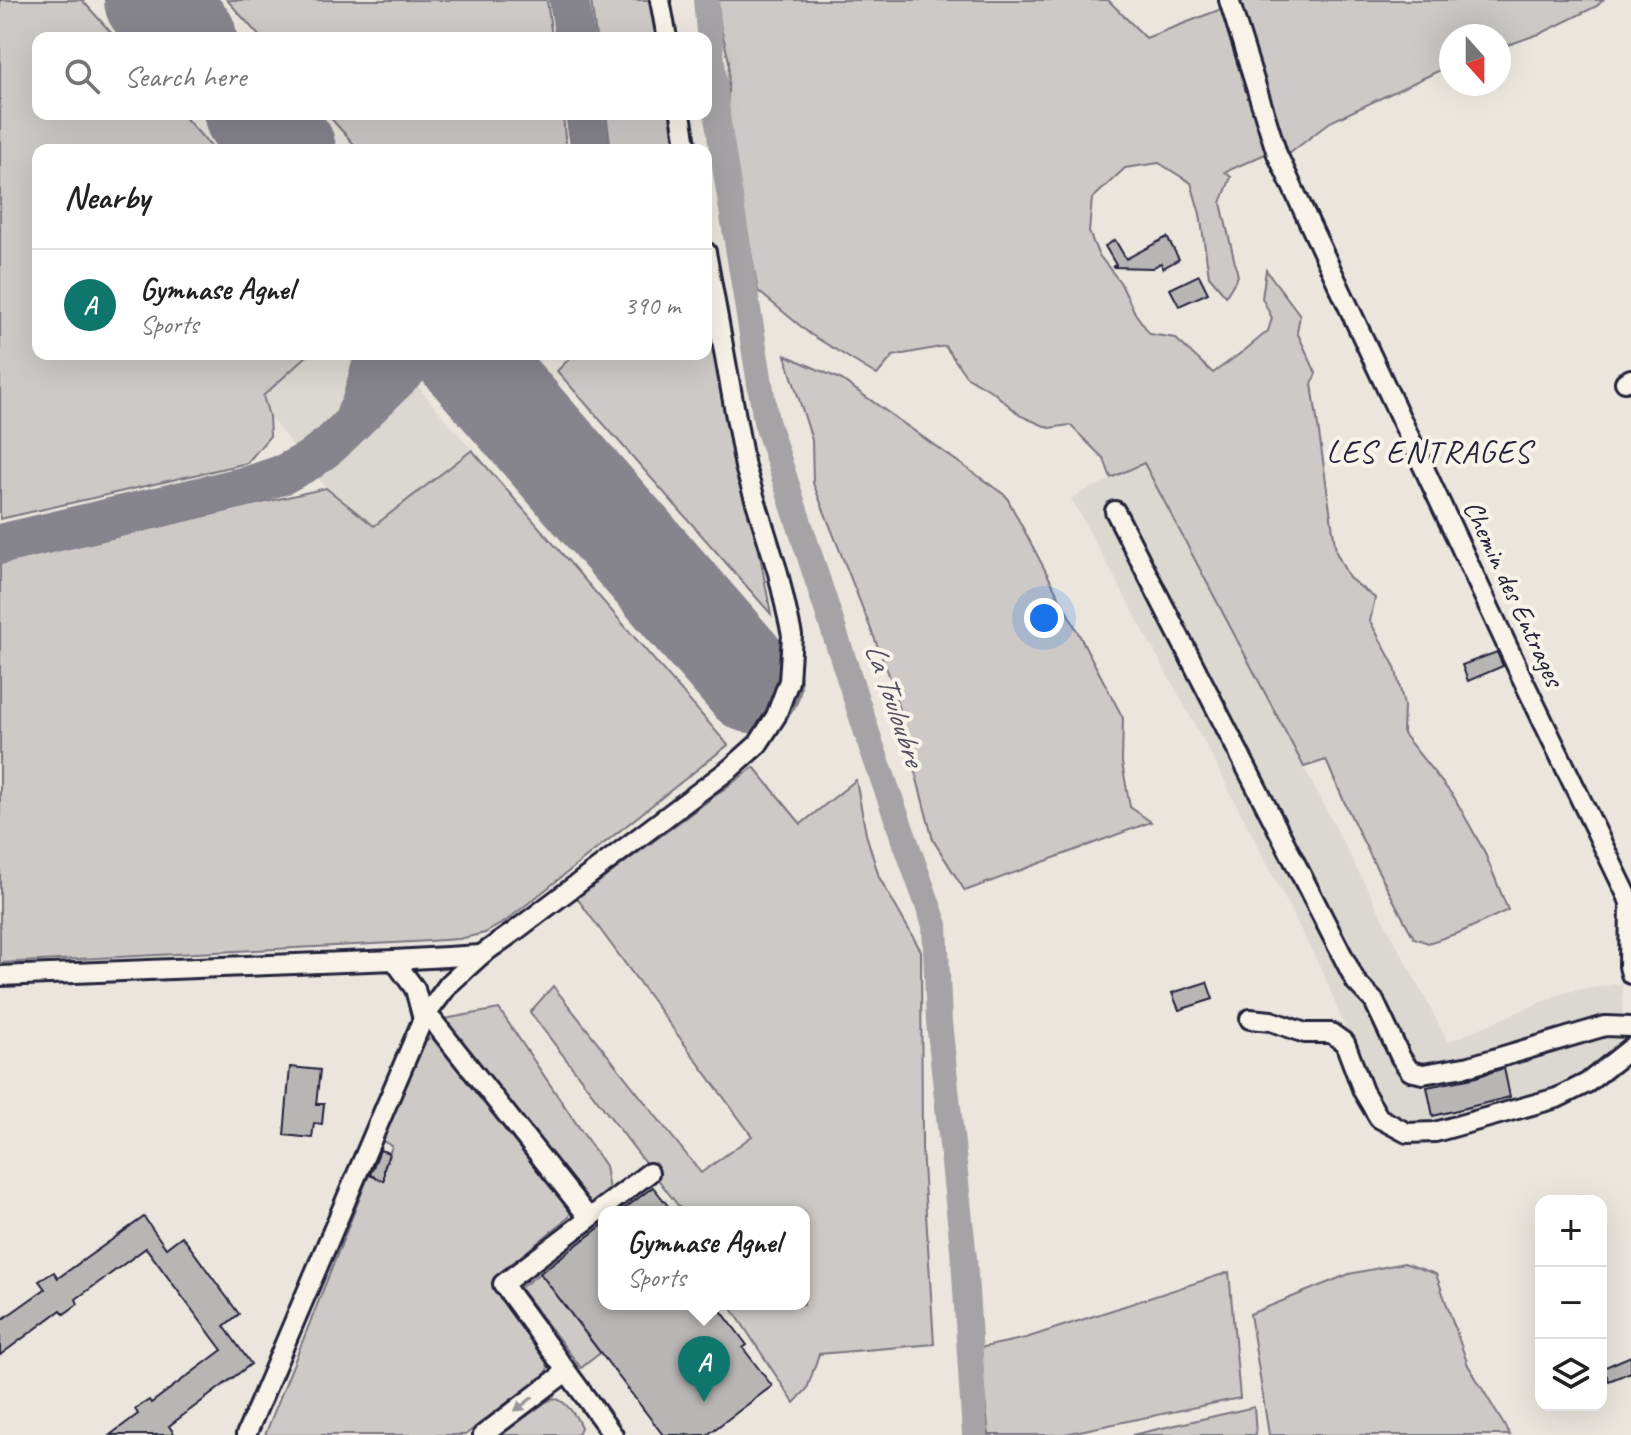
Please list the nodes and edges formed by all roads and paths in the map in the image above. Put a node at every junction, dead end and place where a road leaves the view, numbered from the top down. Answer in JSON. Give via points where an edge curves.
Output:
{"nodes":[{"id":1,"x":660,"y":0,"type":"edge"},
{"id":2,"x":1229,"y":0,"type":"edge"},
{"id":3,"x":666,"y":32,"type":"edge"},
{"id":4,"x":682,"y":120,"type":"edge"},
{"id":5,"x":686,"y":144,"type":"edge"},
{"id":6,"x":712,"y":285,"type":"edge"},
{"id":7,"x":1115,"y":511,"type":"dead end"},
{"id":8,"x":481,"y":955,"type":"junction"},
{"id":9,"x":394,"y":960,"type":"junction"},
{"id":10,"x":1631,"y":974,"type":"edge"},
{"id":11,"x":0,"y":976,"type":"edge"},
{"id":12,"x":423,"y":1019,"type":"junction"},
{"id":13,"x":1250,"y":1019,"type":"dead end"},
{"id":14,"x":1631,"y":1027,"type":"edge"},
{"id":15,"x":1631,"y":1048,"type":"edge"},
{"id":16,"x":649,"y":1173,"type":"dead end"},
{"id":17,"x":605,"y":1206,"type":"edge"},
{"id":18,"x":598,"y":1211,"type":"edge"},
{"id":19,"x":589,"y":1218,"type":"junction"},
{"id":20,"x":566,"y":1372,"type":"junction"},
{"id":21,"x":604,"y":1432,"type":"edge"},
{"id":22,"x":246,"y":1435,"type":"edge"},
{"id":23,"x":483,"y":1435,"type":"edge"}],
"edges":[{"from":1,"to":3,"type":"street"},
{"from":2,"to":10,"type":"street","name":"Chemin des Entrages","via":[[1277,154],[1627,895]]},
{"from":4,"to":5,"type":"street"},
{"from":6,"to":8,"type":"street","via":[[745,467],[792,635],[789,681],[758,744]]},
{"from":7,"to":14,"type":"street","via":[[1356,982],[1374,1001],[1410,1071],[1423,1074],[1470,1066],[1605,1026]]},
{"from":8,"to":9,"type":"street"},
{"from":8,"to":12,"type":"street","via":[[449,984]]},
{"from":9,"to":11,"type":"street"},
{"from":9,"to":12,"type":"street","via":[[415,989]]},
{"from":12,"to":19,"type":"street","via":[[433,1021]]},
{"from":12,"to":22,"type":"street"},
{"from":13,"to":15,"type":"street","via":[[1305,1033],[1331,1033],[1345,1043],[1379,1118],[1407,1133],[1435,1132],[1557,1098],[1587,1083]]},
{"from":16,"to":17,"type":"street"},
{"from":18,"to":19,"type":"street"},
{"from":19,"to":20,"type":"street","via":[[503,1284]]},
{"from":20,"to":21,"type":"street"},
{"from":20,"to":23,"type":"street","one_way":true}]}
